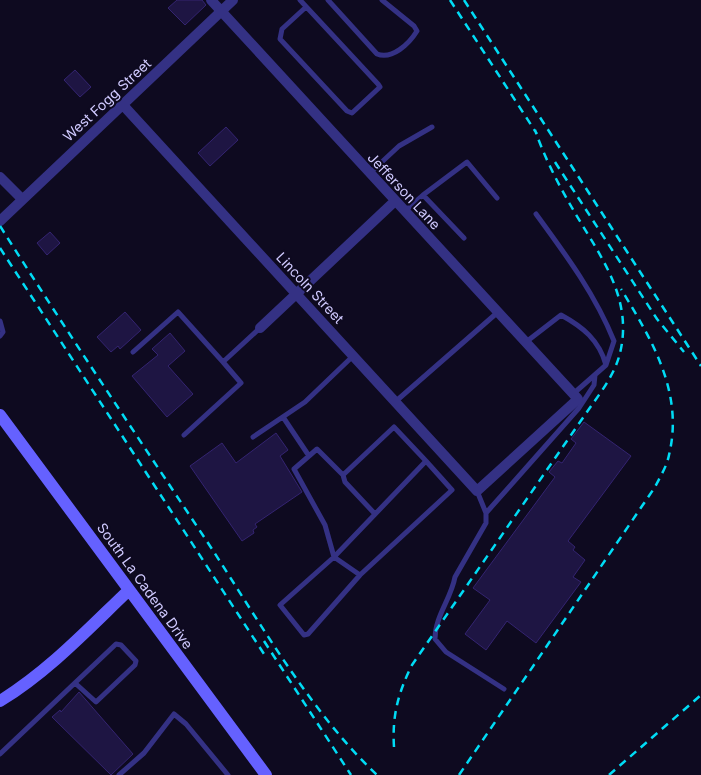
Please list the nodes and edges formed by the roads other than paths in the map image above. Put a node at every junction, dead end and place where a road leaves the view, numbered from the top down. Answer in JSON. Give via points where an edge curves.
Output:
{"nodes":[{"id":1,"x":211,"y":0,"type":"edge"},
{"id":2,"x":233,"y":0,"type":"edge"},
{"id":3,"x":300,"y":0,"type":"edge"},
{"id":4,"x":328,"y":0,"type":"edge"},
{"id":5,"x":382,"y":0,"type":"edge"},
{"id":6,"x":306,"y":7,"type":"junction"},
{"id":7,"x":221,"y":11,"type":"junction"},
{"id":8,"x":122,"y":104,"type":"junction"},
{"id":9,"x":432,"y":127,"type":"dead end"},
{"id":10,"x":370,"y":173,"type":"junction"},
{"id":11,"x":0,"y":177,"type":"edge"},
{"id":12,"x":423,"y":195,"type":"junction"},
{"id":13,"x":497,"y":198,"type":"dead end"},
{"id":14,"x":22,"y":199,"type":"junction"},
{"id":15,"x":395,"y":201,"type":"junction"},
{"id":16,"x":404,"y":211,"type":"junction"},
{"id":17,"x":536,"y":214,"type":"dead end"},
{"id":18,"x":0,"y":221,"type":"edge"},
{"id":19,"x":464,"y":238,"type":"dead end"},
{"id":20,"x":296,"y":294,"type":"junction"},
{"id":21,"x":498,"y":312,"type":"junction"},
{"id":22,"x":0,"y":321,"type":"edge"},
{"id":23,"x":260,"y":328,"type":"joint"},
{"id":24,"x":0,"y":336,"type":"edge"},
{"id":25,"x":526,"y":343,"type":"junction"},
{"id":26,"x":133,"y":352,"type":"dead end"},
{"id":27,"x":353,"y":356,"type":"junction"},
{"id":28,"x":223,"y":362,"type":"junction"},
{"id":29,"x":606,"y":365,"type":"junction"},
{"id":30,"x":596,"y":375,"type":"junction"},
{"id":31,"x":576,"y":397,"type":"junction"},
{"id":32,"x":395,"y":402,"type":"junction"},
{"id":33,"x":0,"y":415,"type":"edge"},
{"id":34,"x":283,"y":417,"type":"junction"},
{"id":35,"x":184,"y":435,"type":"dead end"},
{"id":36,"x":253,"y":437,"type":"dead end"},
{"id":37,"x":309,"y":456,"type":"junction"},
{"id":38,"x":426,"y":461,"type":"junction"},
{"id":39,"x":343,"y":475,"type":"junction"},
{"id":40,"x":477,"y":492,"type":"junction"},
{"id":41,"x":486,"y":513,"type":"junction"},
{"id":42,"x":375,"y":514,"type":"junction"},
{"id":43,"x":334,"y":557,"type":"junction"},
{"id":44,"x":360,"y":575,"type":"junction"},
{"id":45,"x":129,"y":590,"type":"junction"},
{"id":46,"x":75,"y":684,"type":"junction"},
{"id":47,"x":504,"y":689,"type":"dead end"},
{"id":48,"x":0,"y":701,"type":"edge"},
{"id":49,"x":0,"y":754,"type":"edge"},
{"id":50,"x":119,"y":775,"type":"edge"},
{"id":51,"x":228,"y":775,"type":"edge"},
{"id":52,"x":266,"y":775,"type":"edge"}],
"edges":[{"from":1,"to":7,"type":"street","name":"Jefferson Lane"},
{"from":2,"to":7,"type":"street","name":"West Fogg Street"},
{"from":3,"to":6,"type":"lane"},
{"from":4,"to":5,"type":"lane","via":[[377,54],[391,56],[417,31]]},
{"from":6,"to":6,"type":"lane","via":[[380,87],[352,113],[280,39],[282,29]]},
{"from":7,"to":8,"type":"street","name":"West Fogg Street"},
{"from":7,"to":10,"type":"street","name":"Jefferson Lane"},
{"from":8,"to":14,"type":"street","name":"West Fogg Street"},
{"from":8,"to":20,"type":"street","name":"Lincoln Street"},
{"from":9,"to":10,"type":"lane","via":[[399,146]]},
{"from":10,"to":15,"type":"street","name":"Jefferson Lane"},
{"from":11,"to":14,"type":"street"},
{"from":12,"to":13,"type":"lane","via":[[467,162]]},
{"from":12,"to":16,"type":"lane"},
{"from":12,"to":19,"type":"lane"},
{"from":14,"to":18,"type":"street","name":"West Fogg Street"},
{"from":15,"to":16,"type":"street","name":"Jefferson Lane"},
{"from":15,"to":20,"type":"street"},
{"from":16,"to":21,"type":"street","name":"Jefferson Lane"},
{"from":17,"to":29,"type":"lane","via":[[583,278],[603,314],[614,341]]},
{"from":20,"to":23,"type":"street"},
{"from":20,"to":27,"type":"street","name":"Lincoln Street"},
{"from":21,"to":25,"type":"street","name":"Jefferson Lane"},
{"from":21,"to":32,"type":"lane"},
{"from":22,"to":24,"type":"lane","via":[[3,332]]},
{"from":23,"to":28,"type":"lane"},
{"from":25,"to":29,"type":"lane","via":[[561,315],[584,328]]},
{"from":25,"to":31,"type":"street","name":"Jefferson Lane"},
{"from":26,"to":28,"type":"lane","via":[[178,312]]},
{"from":27,"to":32,"type":"street","name":"Lincoln Street"},
{"from":27,"to":34,"type":"lane","via":[[305,402]]},
{"from":28,"to":35,"type":"lane","via":[[241,383]]},
{"from":29,"to":30,"type":"lane"},
{"from":30,"to":31,"type":"lane"},
{"from":30,"to":41,"type":"lane","via":[[594,385],[579,408]]},
{"from":31,"to":40,"type":"street"},
{"from":32,"to":40,"type":"street","name":"Lincoln Street"},
{"from":33,"to":45,"type":"main road","name":"South La Cadena Drive"},
{"from":34,"to":36,"type":"lane"},
{"from":34,"to":37,"type":"lane"},
{"from":37,"to":39,"type":"lane","via":[[317,449]]},
{"from":37,"to":43,"type":"lane","via":[[294,469],[325,525]]},
{"from":38,"to":39,"type":"lane","via":[[394,427]]},
{"from":38,"to":42,"type":"lane"},
{"from":38,"to":44,"type":"lane","via":[[452,490]]},
{"from":39,"to":42,"type":"lane","via":[[345,482]]},
{"from":40,"to":41,"type":"lane"},
{"from":41,"to":47,"type":"lane","via":[[486,522],[455,576],[435,625],[435,639],[440,648]]},
{"from":42,"to":43,"type":"lane"},
{"from":43,"to":44,"type":"lane"},
{"from":43,"to":44,"type":"lane","via":[[280,605],[304,635]]},
{"from":45,"to":48,"type":"main road","via":[[69,648],[20,689]]},
{"from":45,"to":52,"type":"main road","name":"South La Cadena Drive"},
{"from":46,"to":46,"type":"lane","via":[[116,644],[136,660],[135,665],[96,702]]},
{"from":46,"to":49,"type":"lane"},
{"from":50,"to":51,"type":"lane","via":[[144,753],[174,714]]}]}
